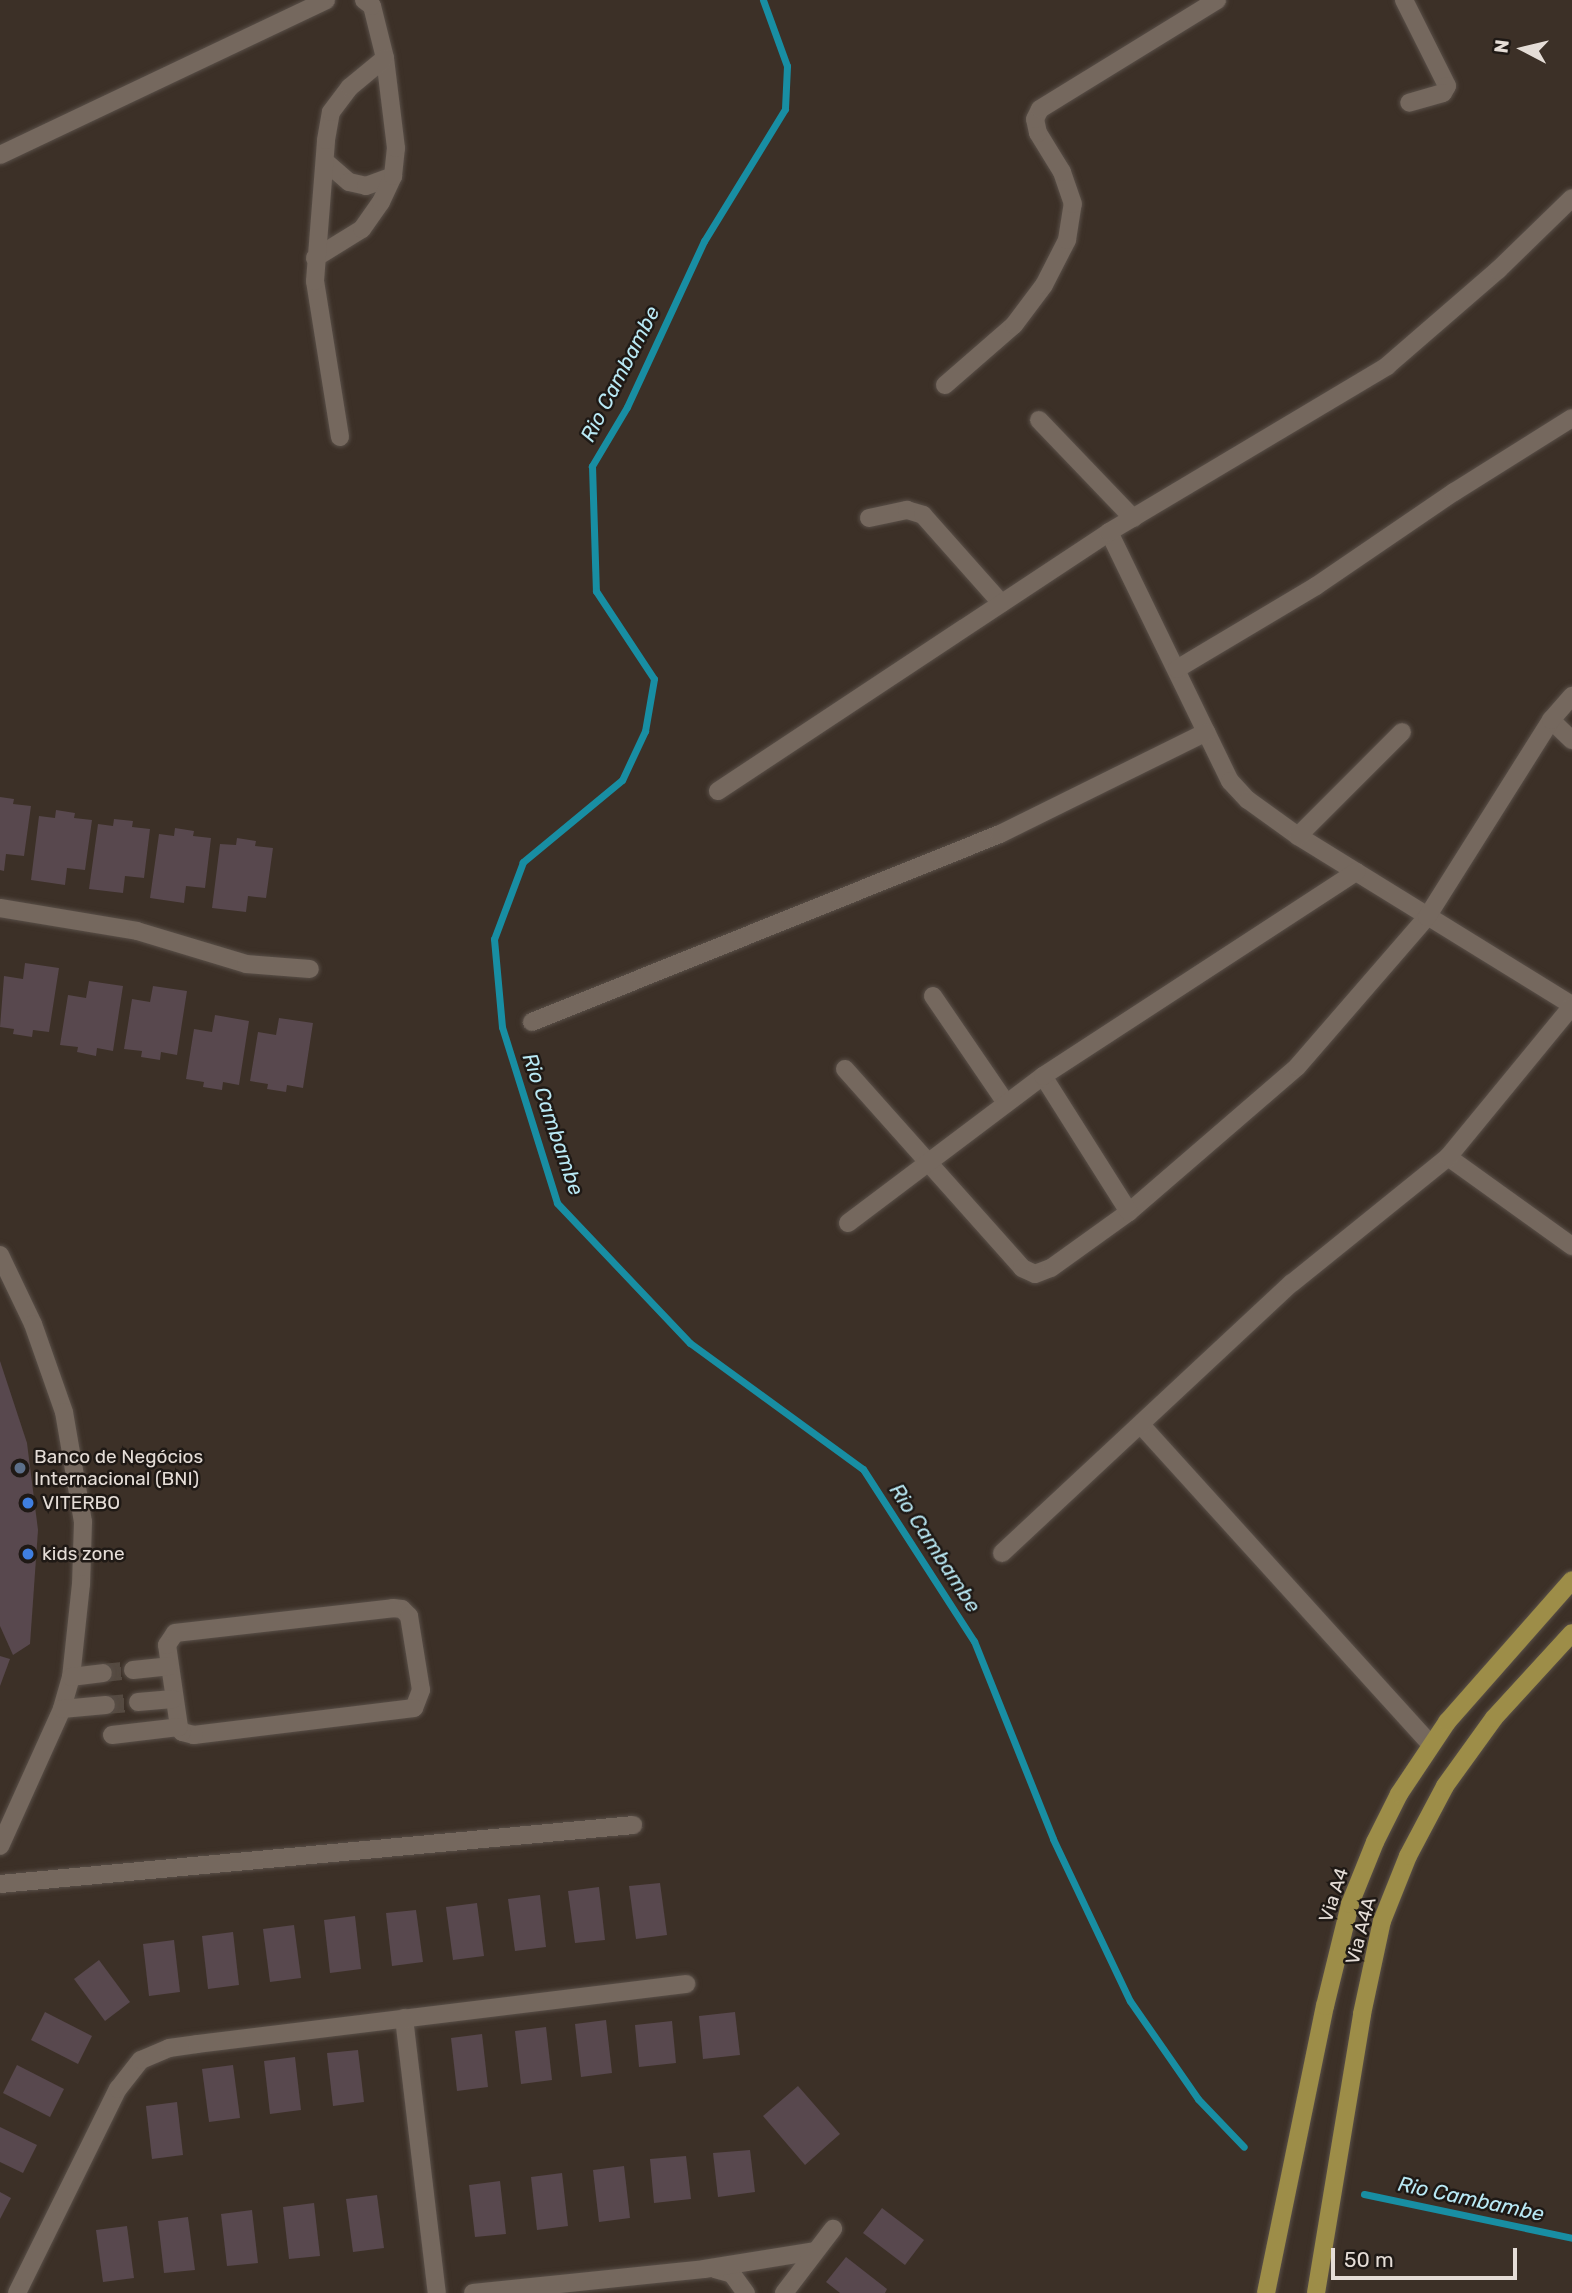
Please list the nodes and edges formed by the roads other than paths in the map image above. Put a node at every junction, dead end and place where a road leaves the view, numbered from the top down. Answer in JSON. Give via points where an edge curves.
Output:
{"nodes":[{"id":1,"x":326,"y":0,"type":"edge"},
{"id":2,"x":364,"y":0,"type":"edge"},
{"id":3,"x":1217,"y":0,"type":"edge"},
{"id":4,"x":1404,"y":0,"type":"edge"},
{"id":5,"x":385,"y":58,"type":"junction"},
{"id":6,"x":1409,"y":103,"type":"dead end"},
{"id":7,"x":0,"y":155,"type":"edge"},
{"id":8,"x":327,"y":163,"type":"junction"},
{"id":9,"x":393,"y":176,"type":"junction"},
{"id":10,"x":1572,"y":198,"type":"edge"},
{"id":11,"x":314,"y":258,"type":"junction"},
{"id":12,"x":945,"y":385,"type":"dead end"},
{"id":13,"x":1572,"y":418,"type":"edge"},
{"id":14,"x":1039,"y":420,"type":"dead end"},
{"id":15,"x":340,"y":437,"type":"dead end"},
{"id":16,"x":869,"y":518,"type":"dead end"},
{"id":17,"x":1132,"y":518,"type":"junction"},
{"id":18,"x":1109,"y":532,"type":"junction"},
{"id":19,"x":1001,"y":603,"type":"junction"},
{"id":20,"x":1177,"y":669,"type":"junction"},
{"id":21,"x":1572,"y":696,"type":"edge"},
{"id":22,"x":1551,"y":720,"type":"junction"},
{"id":23,"x":1206,"y":732,"type":"junction"},
{"id":24,"x":1402,"y":732,"type":"dead end"},
{"id":25,"x":1572,"y":740,"type":"edge"},
{"id":26,"x":718,"y":791,"type":"dead end"},
{"id":27,"x":1298,"y":836,"type":"junction"},
{"id":28,"x":1356,"y":872,"type":"junction"},
{"id":29,"x":0,"y":908,"type":"edge"},
{"id":30,"x":1427,"y":917,"type":"junction"},
{"id":31,"x":310,"y":969,"type":"dead end"},
{"id":32,"x":1572,"y":982,"type":"edge"},
{"id":33,"x":933,"y":996,"type":"dead end"},
{"id":34,"x":1568,"y":1003,"type":"edge"},
{"id":35,"x":532,"y":1022,"type":"dead end"},
{"id":36,"x":845,"y":1069,"type":"dead end"},
{"id":37,"x":1042,"y":1076,"type":"junction"},
{"id":38,"x":1006,"y":1103,"type":"junction"},
{"id":39,"x":1448,"y":1157,"type":"junction"},
{"id":40,"x":927,"y":1162,"type":"junction"},
{"id":41,"x":1129,"y":1212,"type":"junction"},
{"id":42,"x":848,"y":1223,"type":"dead end"},
{"id":43,"x":1572,"y":1246,"type":"edge"},
{"id":44,"x":0,"y":1255,"type":"edge"},
{"id":45,"x":1142,"y":1426,"type":"junction"},
{"id":46,"x":1002,"y":1553,"type":"dead end"},
{"id":47,"x":1572,"y":1580,"type":"edge"},
{"id":48,"x":1572,"y":1633,"type":"edge"},
{"id":49,"x":169,"y":1666,"type":"junction"},
{"id":50,"x":133,"y":1670,"type":"tunnel mouth"},
{"id":51,"x":103,"y":1673,"type":"tunnel mouth"},
{"id":52,"x":71,"y":1677,"type":"junction"},
{"id":53,"x":173,"y":1699,"type":"junction"},
{"id":54,"x":138,"y":1702,"type":"tunnel mouth"},
{"id":55,"x":106,"y":1705,"type":"tunnel mouth"},
{"id":56,"x":62,"y":1709,"type":"junction"},
{"id":57,"x":178,"y":1727,"type":"junction"},
{"id":58,"x":112,"y":1735,"type":"dead end"},
{"id":59,"x":1431,"y":1745,"type":"junction"},
{"id":60,"x":633,"y":1825,"type":"dead end"},
{"id":61,"x":0,"y":1846,"type":"edge"},
{"id":62,"x":0,"y":1884,"type":"edge"},
{"id":63,"x":686,"y":1984,"type":"dead end"},
{"id":64,"x":404,"y":2018,"type":"junction"},
{"id":65,"x":833,"y":2229,"type":"dead end"},
{"id":66,"x":816,"y":2252,"type":"junction"},
{"id":67,"x":704,"y":2269,"type":"junction"},
{"id":68,"x":1268,"y":2288,"type":"edge"},
{"id":69,"x":17,"y":2293,"type":"edge"},
{"id":70,"x":437,"y":2293,"type":"edge"},
{"id":71,"x":473,"y":2293,"type":"edge"},
{"id":72,"x":747,"y":2293,"type":"edge"},
{"id":73,"x":784,"y":2293,"type":"edge"},
{"id":74,"x":1316,"y":2293,"type":"edge"}],
"edges":[{"from":1,"to":7,"type":"street"},
{"from":2,"to":5,"type":"street","via":[[372,6]]},
{"from":3,"to":12,"type":"street","via":[[1040,109],[1035,119],[1038,133],[1062,172],[1073,204],[1067,240],[1044,285],[1014,325]]},
{"from":4,"to":6,"type":"street","via":[[1447,86],[1443,93]]},
{"from":5,"to":8,"type":"street","via":[[350,87],[331,111]]},
{"from":5,"to":9,"type":"street","via":[[396,148]]},
{"from":8,"to":9,"type":"street","via":[[349,182],[366,186]]},
{"from":8,"to":11,"type":"street"},
{"from":9,"to":11,"type":"street","via":[[362,229]]},
{"from":10,"to":17,"type":"street","via":[[1498,270],[1387,366]]},
{"from":11,"to":15,"type":"street"},
{"from":13,"to":20,"type":"street","via":[[1316,586]]},
{"from":14,"to":17,"type":"street"},
{"from":16,"to":19,"type":"street","via":[[907,510],[923,515]]},
{"from":17,"to":18,"type":"street"},
{"from":18,"to":19,"type":"street"},
{"from":18,"to":20,"type":"street"},
{"from":19,"to":26,"type":"street"},
{"from":20,"to":23,"type":"street"},
{"from":21,"to":22,"type":"street"},
{"from":22,"to":25,"type":"street"},
{"from":22,"to":30,"type":"street"},
{"from":23,"to":27,"type":"street","via":[[1230,781]]},
{"from":23,"to":35,"type":"street","via":[[1000,834]]},
{"from":24,"to":27,"type":"street"},
{"from":27,"to":28,"type":"street"},
{"from":28,"to":30,"type":"street"},
{"from":28,"to":37,"type":"street"},
{"from":29,"to":31,"type":"street","via":[[137,931],[246,964]]},
{"from":30,"to":34,"type":"street"},
{"from":30,"to":41,"type":"street","via":[[1297,1068]]},
{"from":32,"to":34,"type":"street"},
{"from":33,"to":38,"type":"street"},
{"from":34,"to":39,"type":"street"},
{"from":36,"to":40,"type":"street"},
{"from":37,"to":38,"type":"street"},
{"from":37,"to":41,"type":"street"},
{"from":38,"to":40,"type":"street"},
{"from":39,"to":43,"type":"street"},
{"from":39,"to":45,"type":"street","via":[[1292,1283]]},
{"from":40,"to":41,"type":"street","via":[[1022,1268],[1035,1274],[1051,1268]]},
{"from":40,"to":42,"type":"street"},
{"from":44,"to":52,"type":"street","via":[[33,1324],[64,1412],[75,1465],[83,1522]]},
{"from":45,"to":46,"type":"street"},
{"from":45,"to":59,"type":"street"},
{"from":47,"to":59,"type":"main road","name":"Via A4","via":[[1466,1698]]},
{"from":48,"to":74,"type":"main road","name":"Via A4A","via":[[1494,1718],[1445,1786],[1408,1856],[1382,1921]]},
{"from":49,"to":50,"type":"street"},
{"from":49,"to":53,"type":"street"},
{"from":49,"to":57,"type":"street","via":[[167,1645],[179,1632],[397,1608],[409,1616],[421,1690],[414,1708],[194,1735]]},
{"from":51,"to":52,"type":"street"},
{"from":52,"to":56,"type":"street"},
{"from":53,"to":54,"type":"street"},
{"from":53,"to":57,"type":"street"},
{"from":55,"to":56,"type":"street"},
{"from":56,"to":61,"type":"street"},
{"from":57,"to":58,"type":"street"},
{"from":59,"to":68,"type":"main road","name":"Via A4","via":[[1399,1794],[1350,1904]]},
{"from":60,"to":62,"type":"street"},
{"from":63,"to":64,"type":"street"},
{"from":64,"to":69,"type":"street","via":[[169,2048],[141,2060],[118,2089]]},
{"from":64,"to":70,"type":"street"},
{"from":65,"to":66,"type":"street"},
{"from":66,"to":67,"type":"street"},
{"from":66,"to":73,"type":"street"},
{"from":67,"to":71,"type":"street"},
{"from":67,"to":72,"type":"street","via":[[732,2274]]}]}
